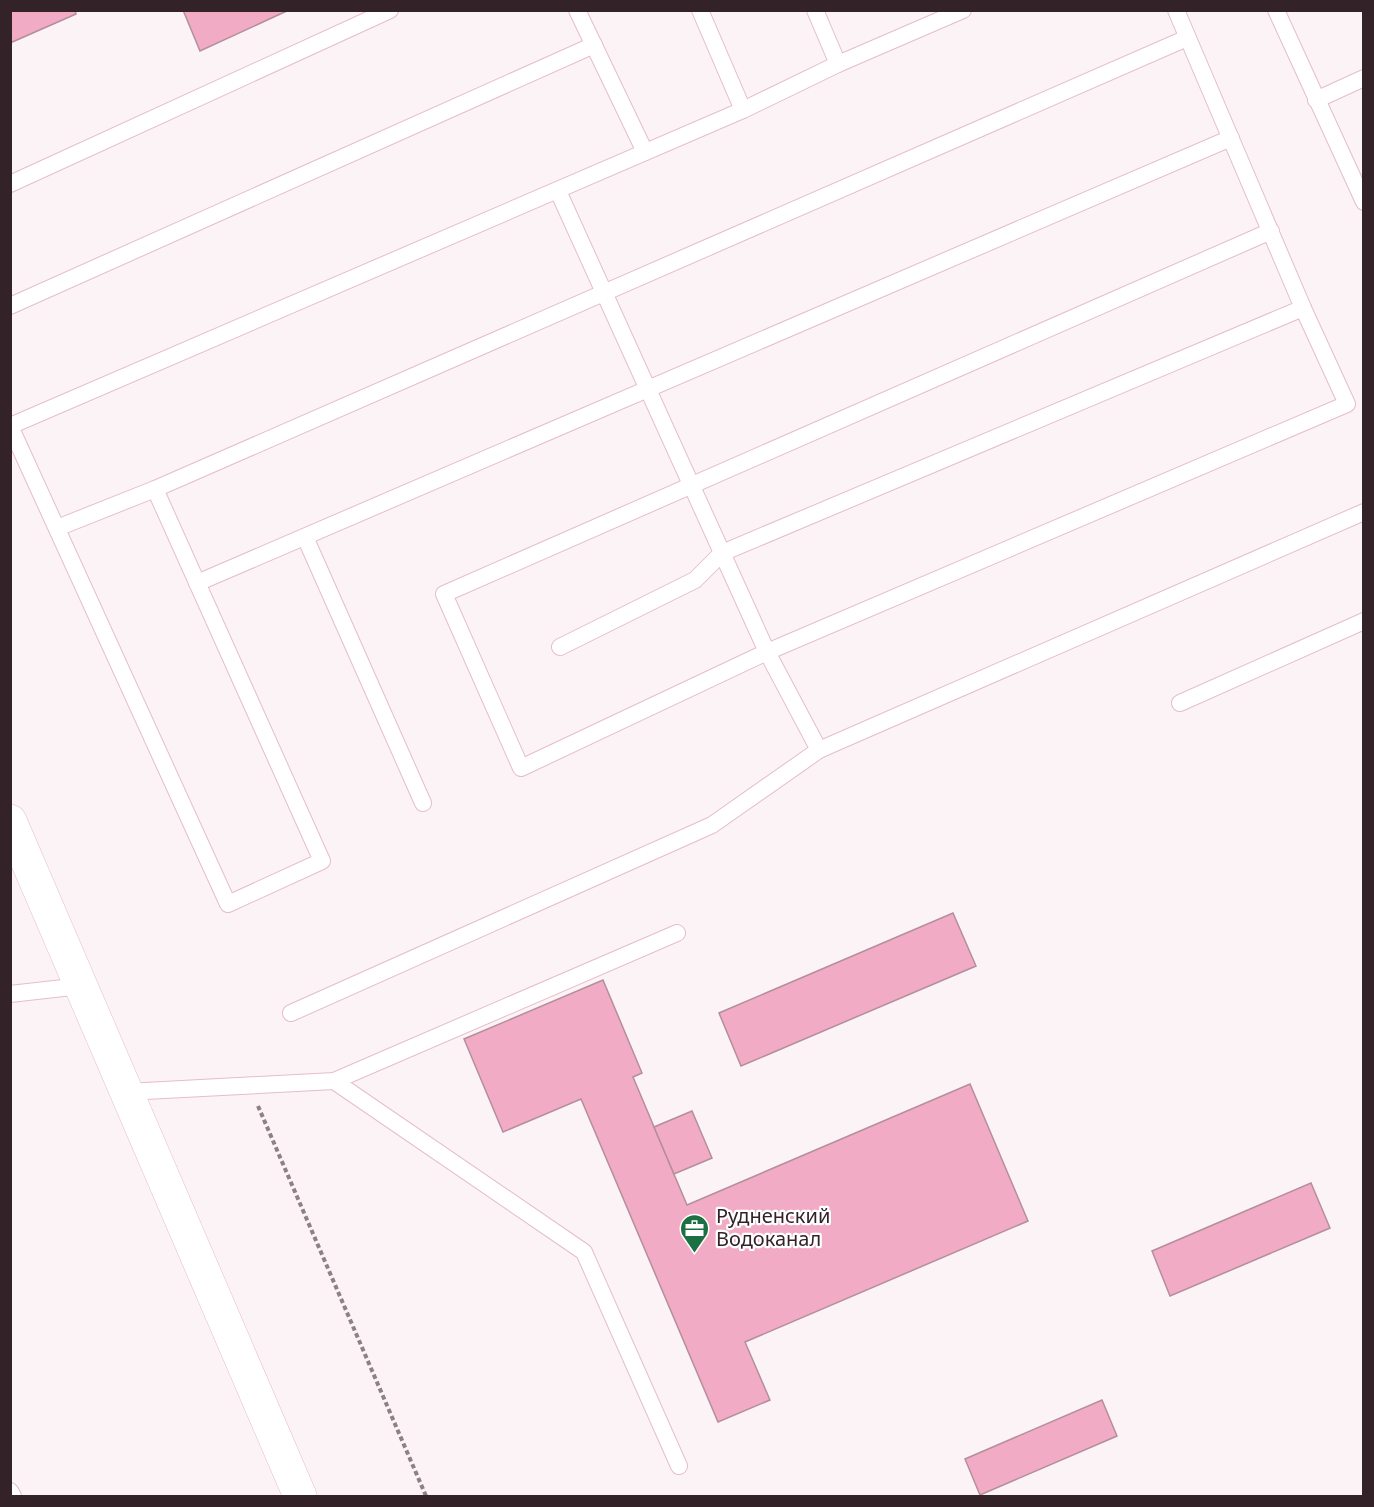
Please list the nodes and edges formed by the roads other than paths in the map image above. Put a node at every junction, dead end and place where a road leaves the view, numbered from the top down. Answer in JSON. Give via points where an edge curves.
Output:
{"nodes":[{"id":1,"x":390,"y":10,"type":"edge"},
{"id":2,"x":577,"y":10,"type":"edge"},
{"id":3,"x":700,"y":10,"type":"edge"},
{"id":4,"x":815,"y":10,"type":"edge"},
{"id":5,"x":963,"y":10,"type":"edge"},
{"id":6,"x":1176,"y":10,"type":"edge"},
{"id":7,"x":1278,"y":11,"type":"edge"},
{"id":8,"x":932,"y":16,"type":"edge"},
{"id":9,"x":1187,"y":38,"type":"junction"},
{"id":10,"x":594,"y":45,"type":"junction"},
{"id":11,"x":838,"y":64,"type":"junction"},
{"id":12,"x":1364,"y":78,"type":"edge"},
{"id":13,"x":1316,"y":100,"type":"junction"},
{"id":14,"x":743,"y":110,"type":"junction"},
{"id":15,"x":1231,"y":138,"type":"junction"},
{"id":16,"x":645,"y":152,"type":"junction"},
{"id":17,"x":10,"y":184,"type":"edge"},
{"id":18,"x":558,"y":190,"type":"junction"},
{"id":19,"x":1362,"y":195,"type":"edge"},
{"id":20,"x":1271,"y":231,"type":"junction"},
{"id":21,"x":606,"y":293,"type":"junction"},
{"id":22,"x":10,"y":306,"type":"edge"},
{"id":23,"x":1303,"y":308,"type":"junction"},
{"id":24,"x":650,"y":390,"type":"junction"},
{"id":25,"x":10,"y":426,"type":"edge"},
{"id":26,"x":691,"y":484,"type":"junction"},
{"id":27,"x":155,"y":489,"type":"junction"},
{"id":28,"x":1364,"y":512,"type":"edge"},
{"id":29,"x":57,"y":528,"type":"junction"},
{"id":30,"x":305,"y":537,"type":"junction"},
{"id":31,"x":722,"y":553,"type":"junction"},
{"id":32,"x":197,"y":583,"type":"junction"},
{"id":33,"x":1364,"y":621,"type":"edge"},
{"id":34,"x":560,"y":647,"type":"dead end"},
{"id":35,"x":767,"y":652,"type":"junction"},
{"id":36,"x":1180,"y":703,"type":"dead end"},
{"id":37,"x":819,"y":750,"type":"junction"},
{"id":38,"x":423,"y":803,"type":"dead end"},
{"id":39,"x":10,"y":821,"type":"edge"},
{"id":40,"x":677,"y":933,"type":"dead end"},
{"id":41,"x":81,"y":986,"type":"junction"},
{"id":42,"x":10,"y":994,"type":"edge"},
{"id":43,"x":291,"y":1013,"type":"dead end"},
{"id":44,"x":334,"y":1081,"type":"junction"},
{"id":45,"x":126,"y":1092,"type":"junction"},
{"id":46,"x":679,"y":1466,"type":"dead end"},
{"id":47,"x":10,"y":1491,"type":"edge"},
{"id":48,"x":13,"y":1497,"type":"edge"},
{"id":49,"x":300,"y":1497,"type":"edge"}],
"edges":[{"from":1,"to":17,"type":"lane"},
{"from":2,"to":10,"type":"lane"},
{"from":3,"to":14,"type":"lane"},
{"from":4,"to":11,"type":"lane"},
{"from":5,"to":8,"type":"lane"},
{"from":6,"to":9,"type":"lane"},
{"from":7,"to":13,"type":"lane"},
{"from":8,"to":11,"type":"lane"},
{"from":9,"to":15,"type":"lane"},
{"from":9,"to":21,"type":"lane"},
{"from":10,"to":16,"type":"lane"},
{"from":10,"to":22,"type":"lane"},
{"from":11,"to":14,"type":"lane"},
{"from":12,"to":13,"type":"lane"},
{"from":13,"to":19,"type":"lane"},
{"from":14,"to":16,"type":"lane"},
{"from":15,"to":20,"type":"lane"},
{"from":15,"to":24,"type":"lane"},
{"from":16,"to":18,"type":"lane"},
{"from":18,"to":21,"type":"lane"},
{"from":18,"to":25,"type":"lane"},
{"from":20,"to":23,"type":"lane"},
{"from":20,"to":26,"type":"lane"},
{"from":21,"to":24,"type":"lane"},
{"from":21,"to":27,"type":"lane"},
{"from":23,"to":31,"type":"lane"},
{"from":23,"to":35,"type":"lane","via":[[1347,404]]},
{"from":24,"to":26,"type":"lane"},
{"from":24,"to":30,"type":"lane"},
{"from":25,"to":29,"type":"lane"},
{"from":26,"to":31,"type":"lane"},
{"from":26,"to":35,"type":"lane","via":[[444,594],[521,768]]},
{"from":27,"to":29,"type":"lane"},
{"from":27,"to":32,"type":"lane"},
{"from":28,"to":37,"type":"lane"},
{"from":29,"to":32,"type":"lane","via":[[228,904],[322,861]]},
{"from":30,"to":32,"type":"lane"},
{"from":30,"to":38,"type":"lane"},
{"from":31,"to":34,"type":"lane","via":[[694,580]]},
{"from":31,"to":35,"type":"lane"},
{"from":33,"to":36,"type":"lane"},
{"from":35,"to":37,"type":"lane"},
{"from":37,"to":43,"type":"lane","via":[[712,825]]},
{"from":39,"to":41,"type":"street"},
{"from":40,"to":44,"type":"lane"},
{"from":41,"to":42,"type":"lane"},
{"from":41,"to":45,"type":"street"},
{"from":44,"to":45,"type":"lane"},
{"from":44,"to":46,"type":"lane","via":[[584,1252]]},
{"from":45,"to":49,"type":"street"},
{"from":47,"to":48,"type":"lane"}]}
